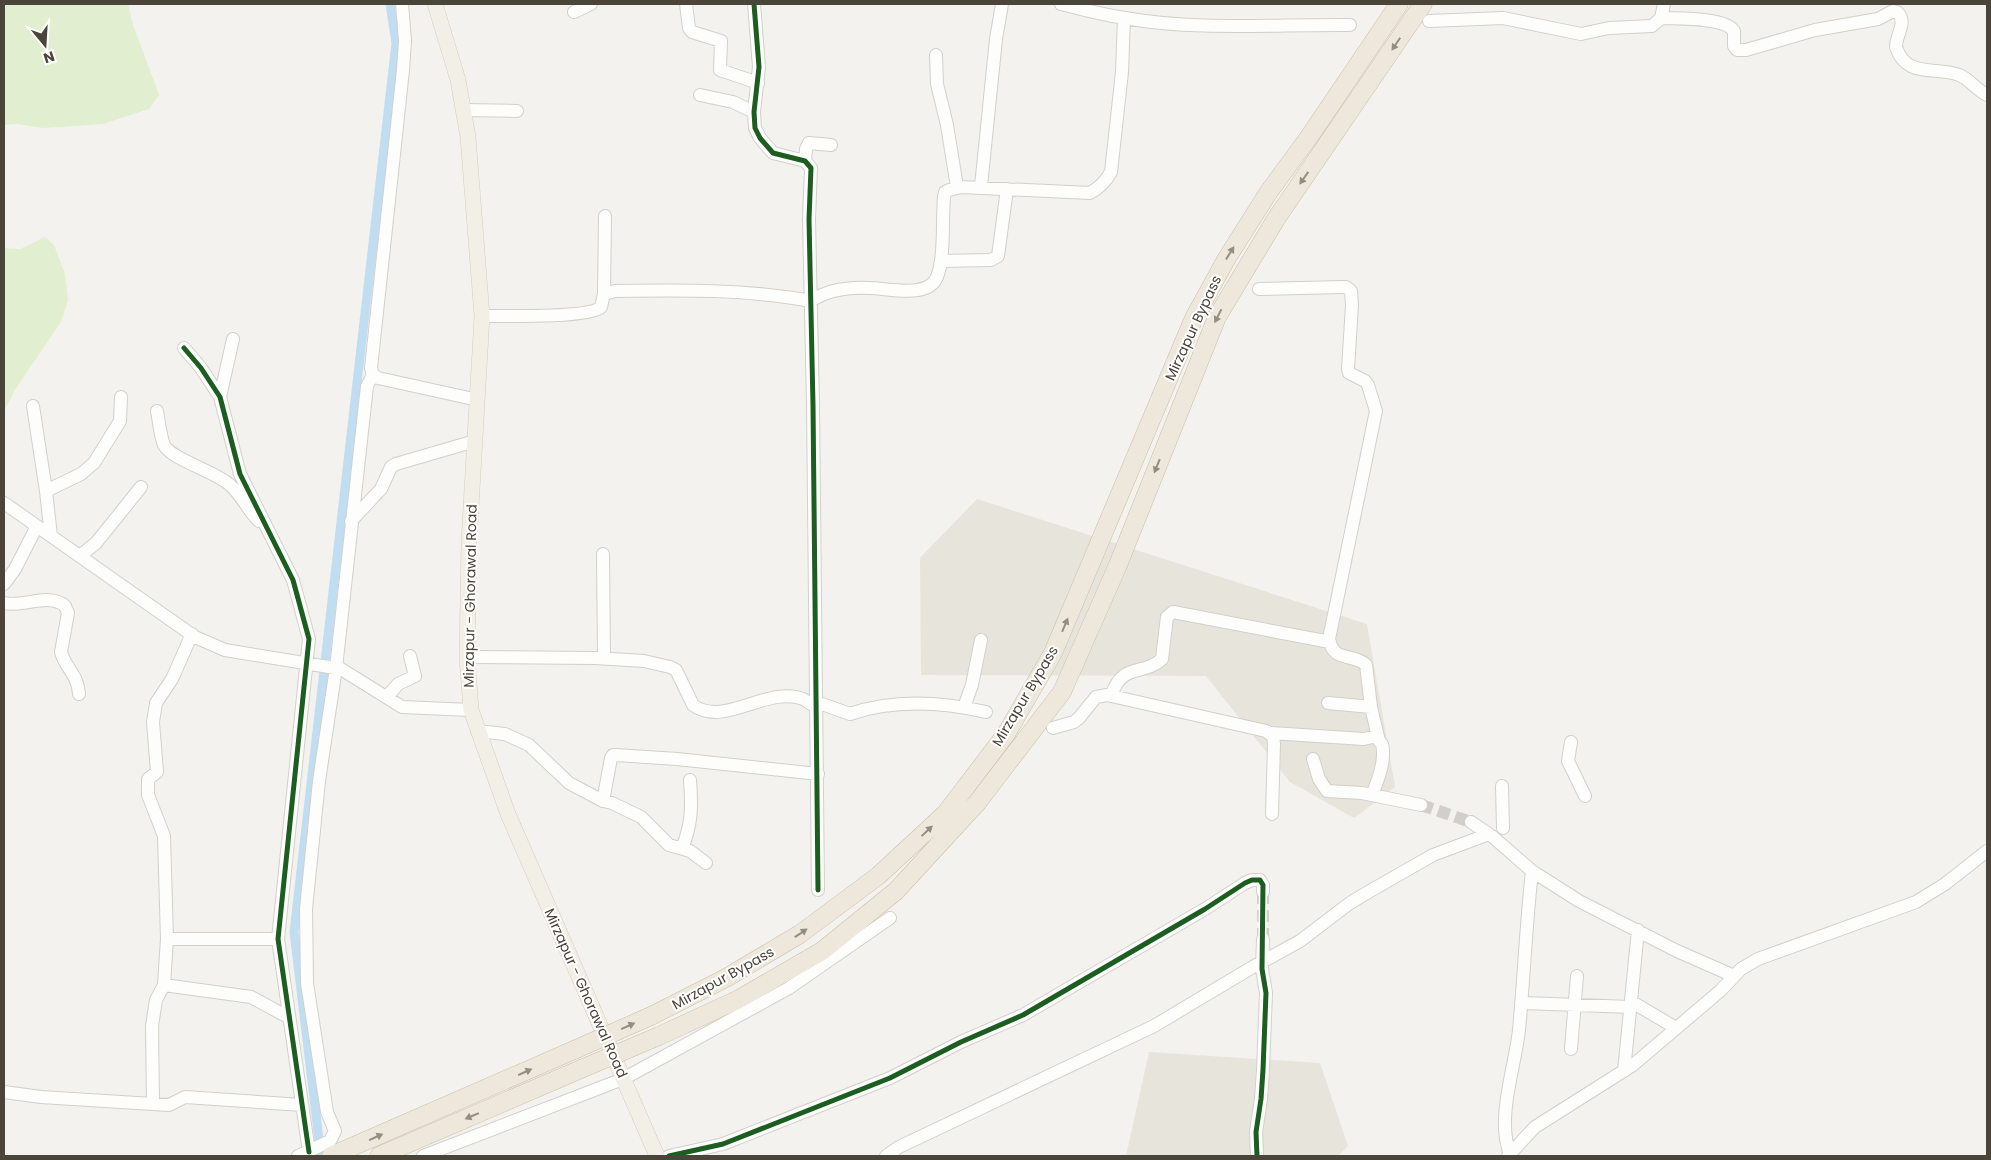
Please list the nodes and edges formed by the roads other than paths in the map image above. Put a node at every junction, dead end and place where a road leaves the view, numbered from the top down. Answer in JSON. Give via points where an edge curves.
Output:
{"nodes":[{"id":1,"x":402,"y":4,"type":"edge"},
{"id":2,"x":434,"y":4,"type":"edge"},
{"id":3,"x":591,"y":4,"type":"edge"},
{"id":4,"x":686,"y":4,"type":"edge"},
{"id":5,"x":754,"y":4,"type":"edge"},
{"id":6,"x":1002,"y":4,"type":"edge"},
{"id":7,"x":1061,"y":4,"type":"edge"},
{"id":8,"x":1399,"y":4,"type":"edge"},
{"id":9,"x":1664,"y":4,"type":"edge"},
{"id":10,"x":574,"y":12,"type":"dead end"},
{"id":11,"x":1426,"y":12,"type":"edge"},
{"id":12,"x":1124,"y":18,"type":"junction"},
{"id":13,"x":1661,"y":18,"type":"junction"},
{"id":14,"x":1350,"y":25,"type":"dead end"},
{"id":15,"x":936,"y":55,"type":"dead end"},
{"id":16,"x":758,"y":83,"type":"junction"},
{"id":17,"x":1987,"y":95,"type":"edge"},
{"id":18,"x":700,"y":96,"type":"dead end"},
{"id":19,"x":463,"y":110,"type":"junction"},
{"id":20,"x":517,"y":111,"type":"dead end"},
{"id":21,"x":754,"y":112,"type":"junction"},
{"id":22,"x":831,"y":145,"type":"dead end"},
{"id":23,"x":805,"y":161,"type":"junction"},
{"id":24,"x":980,"y":186,"type":"junction"},
{"id":25,"x":957,"y":187,"type":"junction"},
{"id":26,"x":1007,"y":189,"type":"junction"},
{"id":27,"x":605,"y":216,"type":"dead end"},
{"id":28,"x":941,"y":261,"type":"junction"},
{"id":29,"x":1259,"y":289,"type":"dead end"},
{"id":30,"x":604,"y":294,"type":"junction"},
{"id":31,"x":811,"y":301,"type":"junction"},
{"id":32,"x":482,"y":316,"type":"junction"},
{"id":33,"x":233,"y":339,"type":"dead end"},
{"id":34,"x":184,"y":348,"type":"dead end"},
{"id":35,"x":373,"y":374,"type":"junction"},
{"id":36,"x":120,"y":397,"type":"dead end"},
{"id":37,"x":220,"y":397,"type":"junction"},
{"id":38,"x":478,"y":400,"type":"junction"},
{"id":39,"x":34,"y":406,"type":"dead end"},
{"id":40,"x":157,"y":411,"type":"dead end"},
{"id":41,"x":475,"y":441,"type":"junction"},
{"id":42,"x":141,"y":487,"type":"dead end"},
{"id":43,"x":46,"y":490,"type":"junction"},
{"id":44,"x":4,"y":503,"type":"edge"},
{"id":45,"x":351,"y":521,"type":"junction"},
{"id":46,"x":37,"y":526,"type":"junction"},
{"id":47,"x":268,"y":527,"type":"junction"},
{"id":48,"x":51,"y":536,"type":"junction"},
{"id":49,"x":604,"y":554,"type":"dead end"},
{"id":50,"x":80,"y":556,"type":"junction"},
{"id":51,"x":4,"y":584,"type":"edge"},
{"id":52,"x":4,"y":603,"type":"edge"},
{"id":53,"x":192,"y":634,"type":"junction"},
{"id":54,"x":980,"y":640,"type":"dead end"},
{"id":55,"x":1330,"y":642,"type":"junction"},
{"id":56,"x":410,"y":656,"type":"dead end"},
{"id":57,"x":467,"y":657,"type":"junction"},
{"id":58,"x":604,"y":658,"type":"junction"},
{"id":59,"x":322,"y":666,"type":"junction"},
{"id":60,"x":78,"y":694,"type":"dead end"},
{"id":61,"x":1111,"y":696,"type":"junction"},
{"id":62,"x":387,"y":697,"type":"junction"},
{"id":63,"x":1328,"y":704,"type":"dead end"},
{"id":64,"x":816,"y":707,"type":"junction"},
{"id":65,"x":964,"y":707,"type":"junction"},
{"id":66,"x":1371,"y":707,"type":"junction"},
{"id":67,"x":471,"y":710,"type":"junction"},
{"id":68,"x":986,"y":712,"type":"dead end"},
{"id":69,"x":1053,"y":728,"type":"dead end"},
{"id":70,"x":478,"y":731,"type":"junction"},
{"id":71,"x":1271,"y":733,"type":"junction"},
{"id":72,"x":1377,"y":736,"type":"junction"},
{"id":73,"x":1571,"y":742,"type":"dead end"},
{"id":74,"x":1313,"y":759,"type":"dead end"},
{"id":75,"x":818,"y":774,"type":"junction"},
{"id":76,"x":690,"y":780,"type":"dead end"},
{"id":77,"x":1502,"y":786,"type":"dead end"},
{"id":78,"x":1372,"y":795,"type":"junction"},
{"id":79,"x":1585,"y":796,"type":"dead end"},
{"id":80,"x":603,"y":801,"type":"junction"},
{"id":81,"x":1421,"y":805,"type":"tunnel mouth"},
{"id":82,"x":1272,"y":814,"type":"dead end"},
{"id":83,"x":1471,"y":822,"type":"tunnel mouth"},
{"id":84,"x":1503,"y":828,"type":"dead end"},
{"id":85,"x":1489,"y":834,"type":"junction"},
{"id":86,"x":682,"y":848,"type":"junction"},
{"id":87,"x":1987,"y":851,"type":"edge"},
{"id":88,"x":706,"y":863,"type":"dead end"},
{"id":89,"x":1532,"y":871,"type":"junction"},
{"id":90,"x":818,"y":890,"type":"dead end"},
{"id":91,"x":1263,"y":892,"type":"dead end"},
{"id":92,"x":890,"y":918,"type":"dead end"},
{"id":93,"x":1638,"y":930,"type":"junction"},
{"id":94,"x":167,"y":939,"type":"junction"},
{"id":95,"x":278,"y":939,"type":"junction"},
{"id":96,"x":1263,"y":939,"type":"tunnel mouth"},
{"id":97,"x":1263,"y":961,"type":"junction"},
{"id":98,"x":1577,"y":976,"type":"dead end"},
{"id":99,"x":1734,"y":976,"type":"junction"},
{"id":100,"x":164,"y":985,"type":"junction"},
{"id":101,"x":1521,"y":1004,"type":"junction"},
{"id":102,"x":1576,"y":1005,"type":"junction"},
{"id":103,"x":1631,"y":1005,"type":"junction"},
{"id":104,"x":288,"y":1017,"type":"junction"},
{"id":105,"x":1676,"y":1028,"type":"junction"},
{"id":106,"x":1571,"y":1049,"type":"dead end"},
{"id":107,"x":1624,"y":1071,"type":"junction"},
{"id":108,"x":623,"y":1079,"type":"junction"},
{"id":109,"x":4,"y":1092,"type":"edge"},
{"id":110,"x":153,"y":1103,"type":"junction"},
{"id":111,"x":302,"y":1105,"type":"junction"},
{"id":112,"x":317,"y":1151,"type":"edge"},
{"id":113,"x":1509,"y":1155,"type":"edge"},
{"id":114,"x":379,"y":1156,"type":"edge"},
{"id":115,"x":423,"y":1156,"type":"edge"},
{"id":116,"x":656,"y":1156,"type":"edge"},
{"id":117,"x":669,"y":1156,"type":"edge"},
{"id":118,"x":886,"y":1156,"type":"edge"},
{"id":119,"x":1257,"y":1156,"type":"edge"}],
"edges":[{"from":1,"to":35,"type":"street","via":[[405,42]]},
{"from":2,"to":19,"type":"main road","name":"Mirzapur - Ghorawal Road","via":[[458,80]]},
{"from":3,"to":10,"type":"street"},
{"from":4,"to":16,"type":"street","via":[[692,32],[721,42],[720,70]]},
{"from":5,"to":16,"type":"street"},
{"from":6,"to":24,"type":"street"},
{"from":7,"to":12,"type":"street"},
{"from":112,"to":8,"type":"highway","name":"Mirzapur Bypass","one_way":true,"bridge":true,"via":[[574,1050],[726,978],[800,934],[878,876],[946,814],[1006,734],[1053,653],[1199,309],[1227,258]]},
{"from":9,"to":13,"type":"street"},
{"from":11,"to":13,"type":"street","via":[[1509,18],[1580,34],[1609,28],[1646,27],[1656,24]]},
{"from":11,"to":114,"type":"highway","one_way":true,"bridge":true,"via":[[1276,219],[1217,317],[1118,565],[1062,692],[977,803],[896,891],[822,951],[738,999],[659,1036]]},
{"from":12,"to":14,"type":"street","via":[[1218,25]]},
{"from":12,"to":26,"type":"street","via":[[1122,72],[1108,178],[1090,193]]},
{"from":13,"to":17,"type":"street","via":[[1727,25],[1734,31],[1735,48],[1746,50],[1815,30],[1878,19],[1893,11],[1901,16],[1896,47],[1904,61],[1912,67],[1961,76]]},
{"from":15,"to":25,"type":"street","via":[[937,84]]},
{"from":16,"to":21,"type":"street"},
{"from":18,"to":21,"type":"street","via":[[733,102]]},
{"from":19,"to":20,"type":"street"},
{"from":19,"to":32,"type":"main road","name":"Mirzapur - Ghorawal Road","via":[[472,172]]},
{"from":21,"to":23,"type":"street","via":[[755,128],[768,149]]},
{"from":22,"to":23,"type":"street","via":[[808,144]]},
{"from":23,"to":31,"type":"street","via":[[811,168],[808,220]]},
{"from":24,"to":25,"type":"street"},
{"from":24,"to":26,"type":"street"},
{"from":25,"to":28,"type":"street","via":[[945,192]]},
{"from":26,"to":28,"type":"street","via":[[998,256],[991,260]]},
{"from":27,"to":30,"type":"street"},
{"from":28,"to":31,"type":"street","via":[[937,276],[928,287],[910,291],[850,289],[822,294]]},
{"from":29,"to":55,"type":"street","via":[[1349,288],[1352,305],[1348,369],[1368,385],[1376,411]]},
{"from":30,"to":31,"type":"street","via":[[615,291],[709,291]]},
{"from":30,"to":32,"type":"street","via":[[600,307],[592,312]]},
{"from":31,"to":64,"type":"street"},
{"from":32,"to":38,"type":"main road","name":"Mirzapur - Ghorawal Road"},
{"from":33,"to":37,"type":"street"},
{"from":34,"to":37,"type":"street"},
{"from":35,"to":38,"type":"street","via":[[387,381]]},
{"from":35,"to":45,"type":"street","via":[[367,386]]},
{"from":36,"to":43,"type":"street","via":[[120,421],[94,463],[82,474]]},
{"from":37,"to":47,"type":"street","via":[[240,474]]},
{"from":38,"to":41,"type":"main road","name":"Mirzapur - Ghorawal Road"},
{"from":39,"to":43,"type":"street"},
{"from":40,"to":47,"type":"street","via":[[167,449],[229,483],[253,516]]},
{"from":41,"to":45,"type":"street","via":[[391,467],[381,489]]},
{"from":41,"to":57,"type":"main road","name":"Mirzapur - Ghorawal Road","via":[[468,542]]},
{"from":42,"to":50,"type":"street","via":[[106,531]]},
{"from":43,"to":48,"type":"street"},
{"from":44,"to":46,"type":"street"},
{"from":45,"to":59,"type":"street"},
{"from":46,"to":48,"type":"street"},
{"from":46,"to":51,"type":"street"},
{"from":47,"to":59,"type":"street","via":[[293,580],[309,639]]},
{"from":48,"to":50,"type":"street"},
{"from":49,"to":58,"type":"street"},
{"from":50,"to":53,"type":"street"},
{"from":52,"to":60,"type":"street","via":[[39,600],[65,606],[68,613],[61,652],[76,680]]},
{"from":53,"to":59,"type":"street","via":[[225,650]]},
{"from":53,"to":94,"type":"street","via":[[172,679],[156,703],[153,722],[157,772],[148,779],[146,788],[164,836]]},
{"from":54,"to":65,"type":"street"},
{"from":55,"to":61,"type":"street","via":[[1173,612],[1167,617],[1162,659],[1122,676]]},
{"from":55,"to":66,"type":"street","via":[[1340,655],[1366,665]]},
{"from":56,"to":62,"type":"street","via":[[415,676],[398,684]]},
{"from":57,"to":58,"type":"street"},
{"from":57,"to":67,"type":"main road","name":"Mirzapur - Ghorawal Road"},
{"from":58,"to":64,"type":"street","via":[[644,661],[676,670],[693,705],[708,711],[742,707],[774,696],[802,698]]},
{"from":59,"to":62,"type":"street","via":[[345,671]]},
{"from":59,"to":95,"type":"street","via":[[287,838]]},
{"from":59,"to":112,"type":"street","via":[[319,781],[306,908],[307,983],[327,1112],[334,1131]]},
{"from":61,"to":69,"type":"street","via":[[1096,697],[1074,722]]},
{"from":61,"to":71,"type":"street"},
{"from":62,"to":67,"type":"street","via":[[402,708]]},
{"from":63,"to":66,"type":"street"},
{"from":64,"to":65,"type":"street","via":[[822,704],[850,714],[867,708],[900,705]]},
{"from":64,"to":75,"type":"street"},
{"from":65,"to":68,"type":"street"},
{"from":66,"to":72,"type":"street"},
{"from":67,"to":70,"type":"main road","name":"Mirzapur - Ghorawal Road"},
{"from":70,"to":80,"type":"street","via":[[504,734],[529,745],[569,783]]},
{"from":70,"to":108,"type":"main road","name":"Mirzapur - Ghorawal Road","via":[[508,814]]},
{"from":71,"to":72,"type":"street","via":[[1364,739]]},
{"from":71,"to":82,"type":"street","via":[[1274,744]]},
{"from":72,"to":78,"type":"street","via":[[1384,750]]},
{"from":73,"to":79,"type":"street","via":[[1568,761]]},
{"from":74,"to":78,"type":"street","via":[[1327,791]]},
{"from":75,"to":80,"type":"street","via":[[613,755]]},
{"from":75,"to":90,"type":"street"},
{"from":76,"to":86,"type":"street","via":[[692,810]]},
{"from":77,"to":84,"type":"street"},
{"from":78,"to":81,"type":"street"},
{"from":80,"to":86,"type":"street","via":[[641,817],[669,845]]},
{"from":83,"to":85,"type":"street"},
{"from":85,"to":89,"type":"street"},
{"from":85,"to":97,"type":"street","via":[[1410,868],[1350,903],[1300,941]]},
{"from":86,"to":88,"type":"street"},
{"from":87,"to":99,"type":"street","via":[[1916,902],[1758,959]]},
{"from":89,"to":93,"type":"street","via":[[1579,901]]},
{"from":89,"to":101,"type":"street"},
{"from":91,"to":117,"type":"street","via":[[1260,880],[1252,880],[1023,1015],[890,1078],[722,1144]]},
{"from":92,"to":108,"type":"street","via":[[789,988]]},
{"from":93,"to":99,"type":"street"},
{"from":93,"to":103,"type":"street"},
{"from":94,"to":95,"type":"street"},
{"from":94,"to":100,"type":"street"},
{"from":95,"to":104,"type":"street"},
{"from":96,"to":97,"type":"street"},
{"from":97,"to":118,"type":"street","via":[[1154,1026]]},
{"from":97,"to":119,"type":"street","via":[[1266,993],[1264,1070],[1256,1132]]},
{"from":98,"to":102,"type":"street"},
{"from":99,"to":105,"type":"street"},
{"from":100,"to":104,"type":"street","via":[[252,997]]},
{"from":100,"to":110,"type":"street","via":[[156,1000],[153,1019]]},
{"from":101,"to":102,"type":"street"},
{"from":101,"to":113,"type":"street","via":[[1505,1126]]},
{"from":102,"to":103,"type":"street"},
{"from":102,"to":106,"type":"street"},
{"from":103,"to":105,"type":"street"},
{"from":103,"to":107,"type":"street"},
{"from":104,"to":111,"type":"street"},
{"from":105,"to":107,"type":"street"},
{"from":107,"to":113,"type":"street","via":[[1535,1127]]},
{"from":108,"to":115,"type":"street"},
{"from":108,"to":116,"type":"main road","name":"Mirzapur - Ghorawal Road"},
{"from":109,"to":110,"type":"street"},
{"from":110,"to":111,"type":"street","via":[[169,1105],[185,1097]]},
{"from":111,"to":112,"type":"street"}]}
